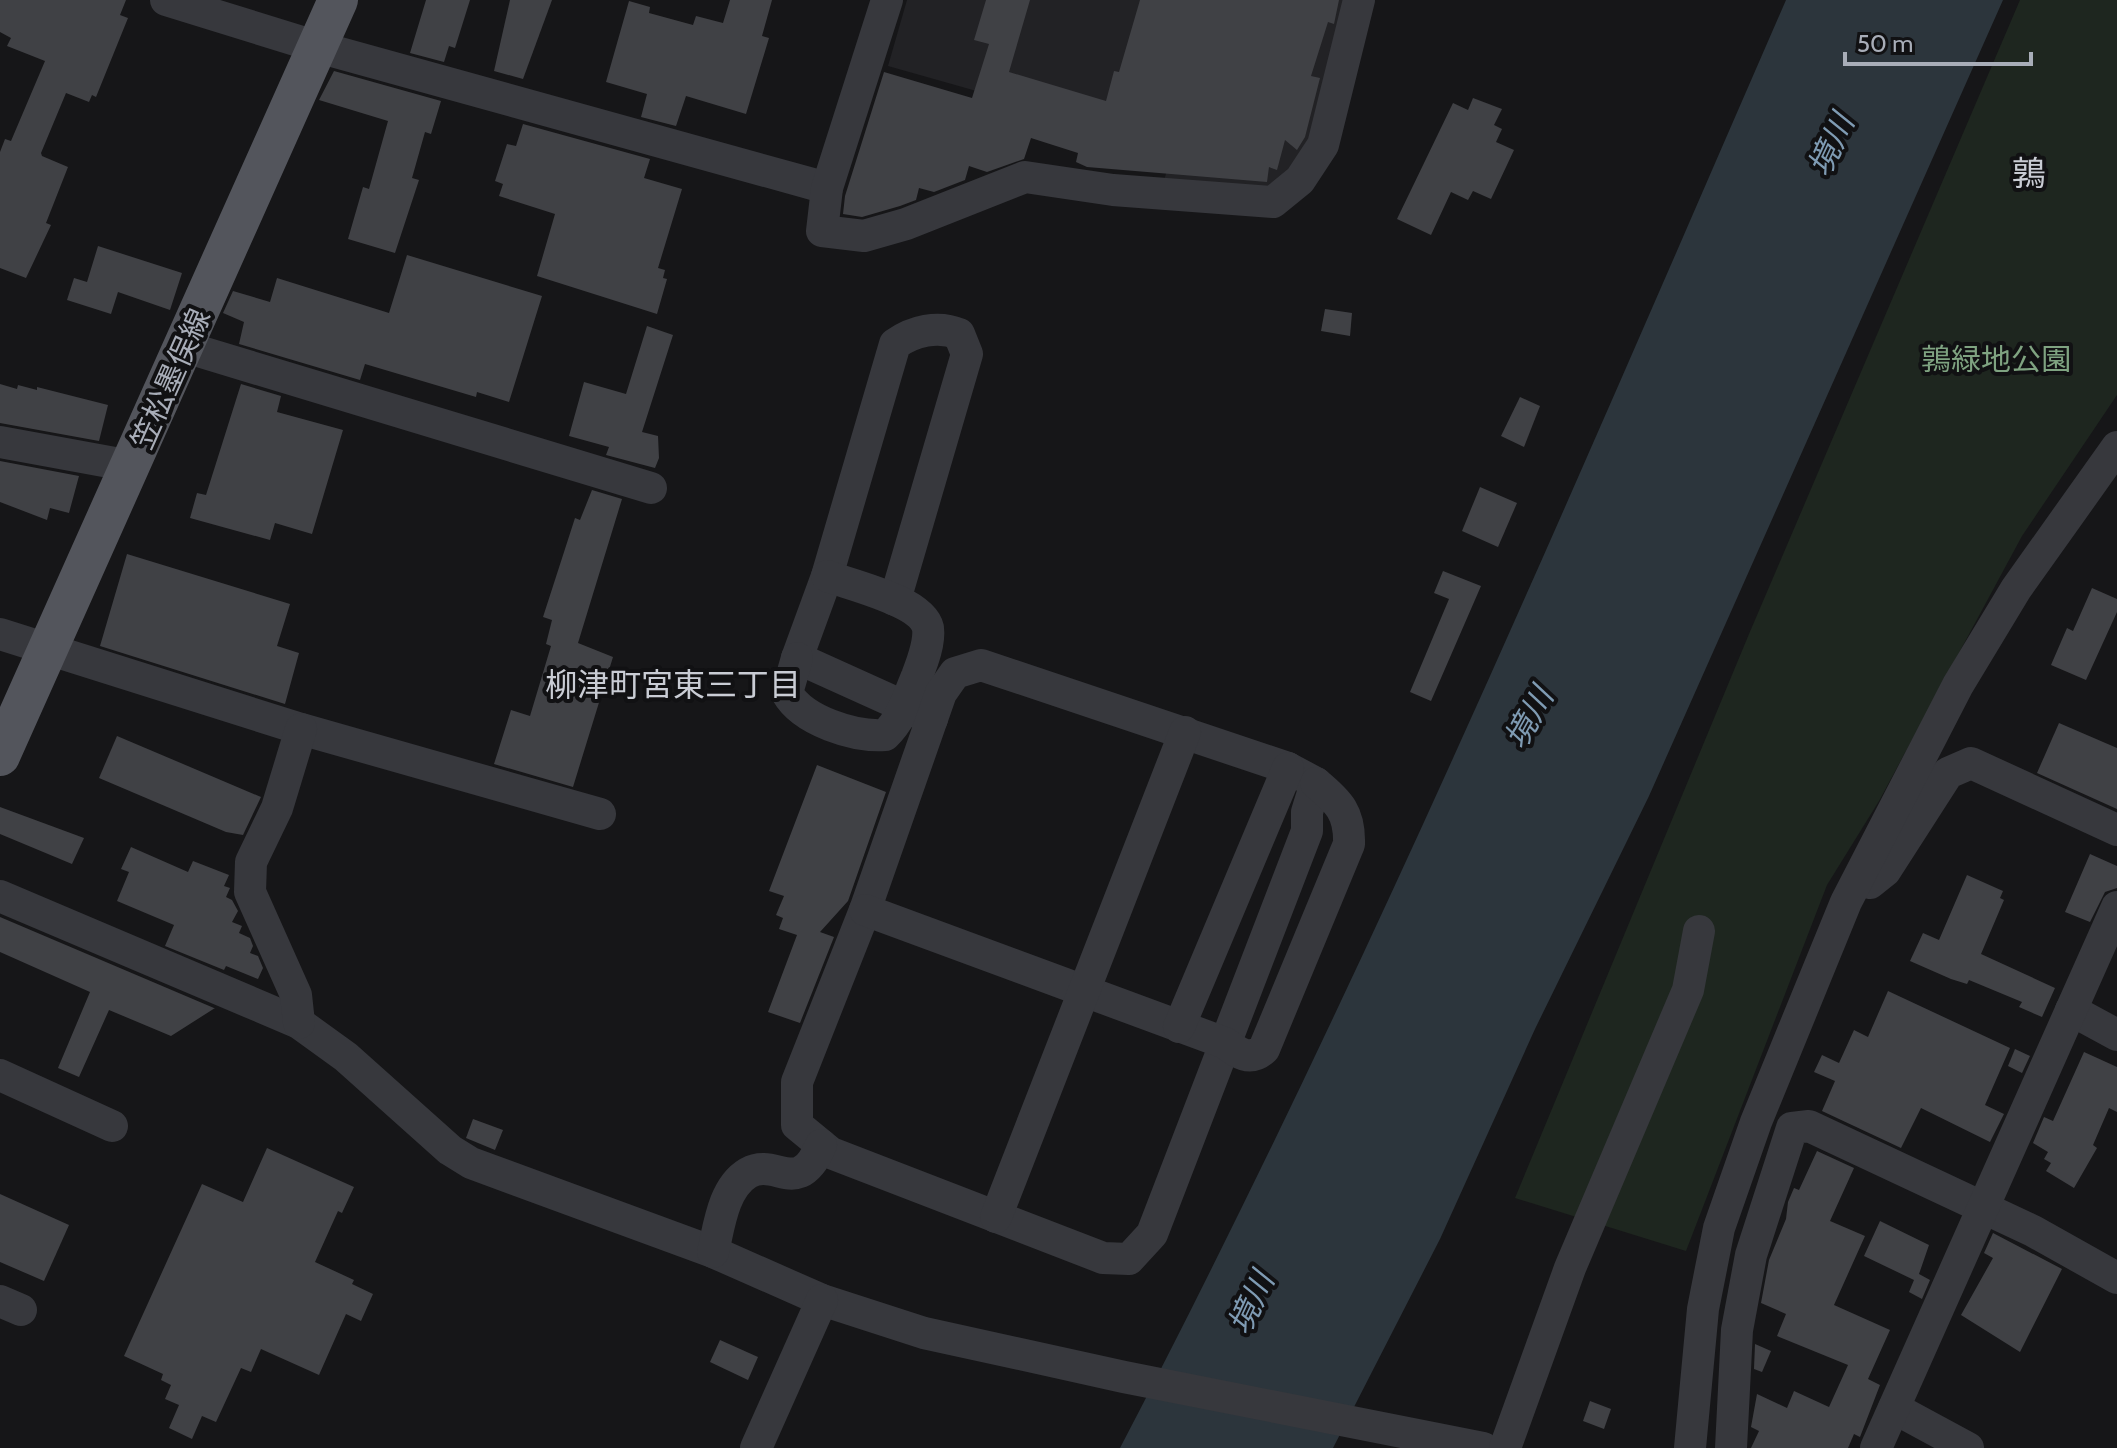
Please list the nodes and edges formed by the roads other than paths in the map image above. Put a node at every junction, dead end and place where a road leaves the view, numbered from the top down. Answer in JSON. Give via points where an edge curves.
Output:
{"nodes":[{"id":1,"x":167,"y":0,"type":"edge"},
{"id":2,"x":338,"y":0,"type":"edge"},
{"id":3,"x":887,"y":0,"type":"edge"},
{"id":4,"x":1359,"y":0,"type":"edge"},
{"id":5,"x":318,"y":47,"type":"junction"},
{"id":6,"x":827,"y":188,"type":"junction"},
{"id":7,"x":185,"y":347,"type":"junction"},
{"id":8,"x":0,"y":442,"type":"edge"},
{"id":9,"x":2117,"y":447,"type":"edge"},
{"id":10,"x":131,"y":466,"type":"junction"},
{"id":11,"x":651,"y":488,"type":"dead end"},
{"id":12,"x":827,"y":576,"type":"junction"},
{"id":13,"x":895,"y":600,"type":"junction"},
{"id":14,"x":0,"y":634,"type":"edge"},
{"id":15,"x":50,"y":648,"type":"junction"},
{"id":16,"x":797,"y":658,"type":"junction"},
{"id":17,"x":918,"y":712,"type":"junction"},
{"id":18,"x":301,"y":729,"type":"junction"},
{"id":19,"x":1185,"y":732,"type":"junction"},
{"id":20,"x":0,"y":756,"type":"edge"},
{"id":21,"x":1302,"y":775,"type":"junction"},
{"id":22,"x":600,"y":814,"type":"dead end"},
{"id":23,"x":2117,"y":830,"type":"edge"},
{"id":24,"x":0,"y":896,"type":"edge"},
{"id":25,"x":1846,"y":902,"type":"junction"},
{"id":26,"x":2117,"y":907,"type":"edge"},
{"id":27,"x":865,"y":910,"type":"junction"},
{"id":28,"x":1699,"y":931,"type":"dead end"},
{"id":29,"x":1082,"y":992,"type":"junction"},
{"id":30,"x":2071,"y":1010,"type":"junction"},
{"id":31,"x":299,"y":1023,"type":"junction"},
{"id":32,"x":1179,"y":1027,"type":"junction"},
{"id":33,"x":2117,"y":1035,"type":"edge"},
{"id":34,"x":1225,"y":1043,"type":"junction"},
{"id":35,"x":0,"y":1075,"type":"edge"},
{"id":36,"x":112,"y":1126,"type":"dead end"},
{"id":37,"x":821,"y":1145,"type":"junction"},
{"id":38,"x":1983,"y":1207,"type":"junction"},
{"id":39,"x":996,"y":1217,"type":"junction"},
{"id":40,"x":713,"y":1252,"type":"junction"},
{"id":41,"x":2117,"y":1278,"type":"edge"},
{"id":42,"x":822,"y":1300,"type":"junction"},
{"id":43,"x":1697,"y":1368,"type":"junction"},
{"id":44,"x":1894,"y":1408,"type":"junction"},
{"id":45,"x":756,"y":1448,"type":"edge"},
{"id":46,"x":1483,"y":1448,"type":"edge"},
{"id":47,"x":1505,"y":1448,"type":"edge"},
{"id":48,"x":1667,"y":1448,"type":"edge"},
{"id":49,"x":1690,"y":1448,"type":"edge"},
{"id":50,"x":1713,"y":1448,"type":"edge"},
{"id":51,"x":1731,"y":1448,"type":"edge"},
{"id":52,"x":1876,"y":1448,"type":"edge"},
{"id":53,"x":1968,"y":1448,"type":"edge"}],
"edges":[{"from":1,"to":5,"type":"street"},
{"from":2,"to":5,"type":"main road","name":"笠松墨俣線"},
{"from":3,"to":6,"type":"street"},
{"from":4,"to":6,"type":"street","via":[[1323,145],[1300,180],[1273,202],[1113,190],[1025,177],[864,236],[822,231]]},
{"from":5,"to":6,"type":"street"},
{"from":5,"to":7,"type":"main road","name":"笠松墨俣線"},
{"from":7,"to":10,"type":"main road","name":"笠松墨俣線"},
{"from":7,"to":11,"type":"street"},
{"from":8,"to":10,"type":"street"},
{"from":9,"to":25,"type":"street","via":[[2016,589],[1958,685]]},
{"from":10,"to":15,"type":"main road","name":"笠松墨俣線"},
{"from":12,"to":13,"type":"street"},
{"from":12,"to":13,"type":"street","via":[[895,344],[906,336],[945,328],[959,334],[967,354]]},
{"from":12,"to":16,"type":"street"},
{"from":13,"to":17,"type":"street","via":[[921,614],[928,629]]},
{"from":14,"to":15,"type":"street"},
{"from":15,"to":18,"type":"street"},
{"from":15,"to":20,"type":"main road","name":"笠松墨俣線"},
{"from":16,"to":17,"type":"street"},
{"from":16,"to":17,"type":"street","via":[[787,693],[796,708],[863,736],[885,735]]},
{"from":17,"to":19,"type":"street","via":[[955,673],[981,665]]},
{"from":17,"to":27,"type":"street"},
{"from":18,"to":22,"type":"street"},
{"from":18,"to":31,"type":"street","via":[[277,808],[251,862],[250,892],[296,995]]},
{"from":19,"to":21,"type":"street"},
{"from":19,"to":29,"type":"street"},
{"from":21,"to":32,"type":"street"},
{"from":21,"to":34,"type":"street","via":[[1307,831]]},
{"from":21,"to":34,"type":"street","via":[[1342,805],[1349,844],[1264,1049],[1247,1056]]},
{"from":23,"to":25,"type":"street","via":[[1971,763],[1948,773],[1885,871]]},
{"from":24,"to":31,"type":"street"},
{"from":25,"to":43,"type":"street","via":[[1756,1122],[1719,1228]]},
{"from":26,"to":30,"type":"street"},
{"from":27,"to":29,"type":"street"},
{"from":27,"to":37,"type":"street","via":[[797,1082],[797,1125]]},
{"from":28,"to":47,"type":"street","via":[[1688,990],[1570,1268]]},
{"from":29,"to":32,"type":"street"},
{"from":29,"to":39,"type":"street"},
{"from":30,"to":33,"type":"street"},
{"from":30,"to":38,"type":"street"},
{"from":31,"to":40,"type":"street","via":[[471,1163]]},
{"from":32,"to":34,"type":"street"},
{"from":34,"to":39,"type":"street","via":[[1152,1234],[1129,1259],[1103,1258]]},
{"from":35,"to":36,"type":"street"},
{"from":37,"to":39,"type":"street"},
{"from":37,"to":40,"type":"street","via":[[814,1160],[797,1173],[753,1171],[739,1181],[725,1205]]},
{"from":38,"to":41,"type":"street"},
{"from":38,"to":44,"type":"street"},
{"from":38,"to":51,"type":"street","via":[[1809,1126],[1792,1128],[1751,1255],[1740,1315]]},
{"from":40,"to":42,"type":"street"},
{"from":42,"to":45,"type":"street"},
{"from":42,"to":46,"type":"street","via":[[924,1333]]},
{"from":43,"to":48,"type":"street","via":[[1684,1375]]},
{"from":43,"to":49,"type":"street"},
{"from":43,"to":50,"type":"street"},
{"from":44,"to":52,"type":"street"},
{"from":44,"to":53,"type":"street"}]}
